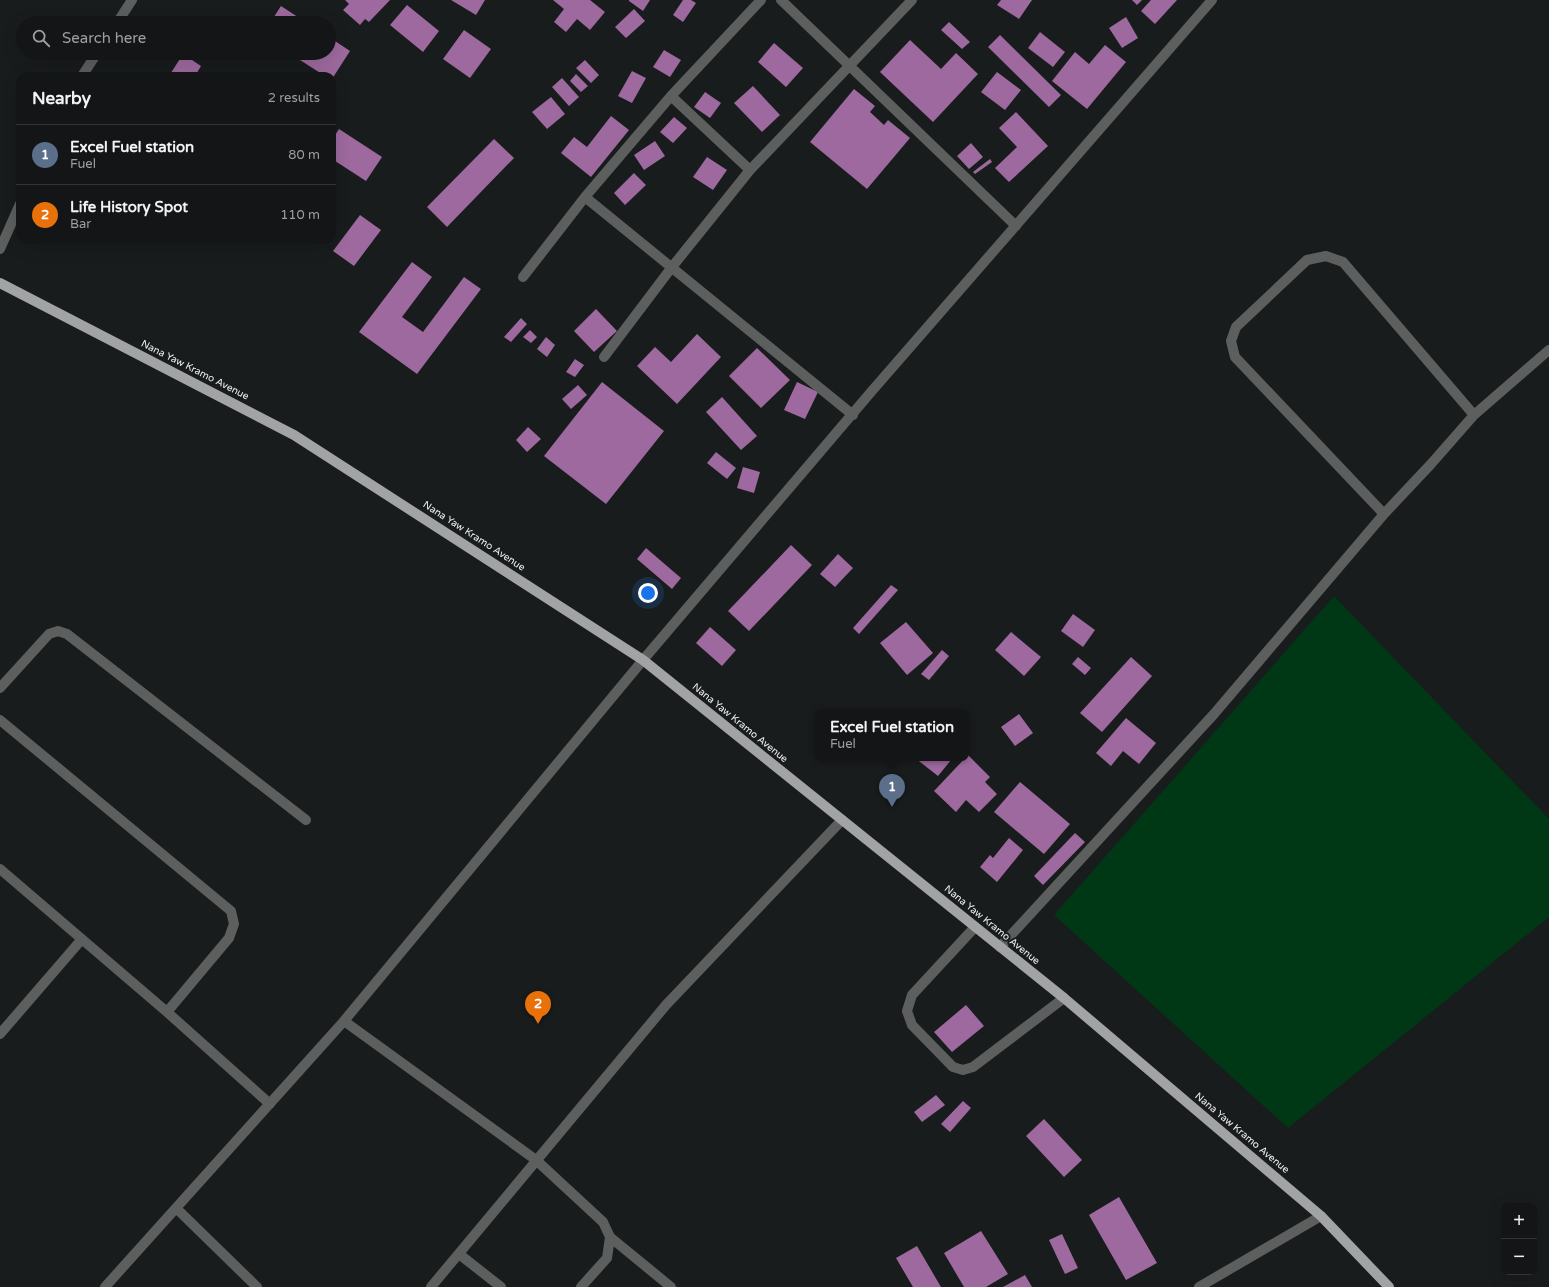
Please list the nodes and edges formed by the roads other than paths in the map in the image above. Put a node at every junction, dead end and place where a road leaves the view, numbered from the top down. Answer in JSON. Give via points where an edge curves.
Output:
{"nodes":[{"id":1,"x":132,"y":0,"type":"edge"},
{"id":2,"x":761,"y":0,"type":"edge"},
{"id":3,"x":781,"y":0,"type":"edge"},
{"id":4,"x":912,"y":0,"type":"edge"},
{"id":5,"x":1212,"y":0,"type":"edge"},
{"id":6,"x":122,"y":16,"type":"edge"},
{"id":7,"x":92,"y":60,"type":"edge"},
{"id":8,"x":849,"y":66,"type":"junction"},
{"id":9,"x":85,"y":72,"type":"edge"},
{"id":10,"x":671,"y":96,"type":"junction"},
{"id":11,"x":750,"y":170,"type":"junction"},
{"id":12,"x":585,"y":197,"type":"junction"},
{"id":13,"x":16,"y":213,"type":"edge"},
{"id":14,"x":1016,"y":226,"type":"junction"},
{"id":15,"x":0,"y":249,"type":"edge"},
{"id":16,"x":672,"y":267,"type":"junction"},
{"id":17,"x":523,"y":278,"type":"dead end"},
{"id":18,"x":0,"y":283,"type":"edge"},
{"id":19,"x":1549,"y":350,"type":"edge"},
{"id":20,"x":604,"y":357,"type":"dead end"},
{"id":21,"x":853,"y":415,"type":"junction"},
{"id":22,"x":1474,"y":415,"type":"junction"},
{"id":23,"x":1384,"y":514,"type":"junction"},
{"id":24,"x":643,"y":660,"type":"junction"},
{"id":25,"x":0,"y":688,"type":"edge"},
{"id":26,"x":0,"y":720,"type":"edge"},
{"id":27,"x":306,"y":820,"type":"dead end"},
{"id":28,"x":842,"y":820,"type":"junction"},
{"id":29,"x":0,"y":869,"type":"edge"},
{"id":30,"x":976,"y":927,"type":"junction"},
{"id":31,"x":82,"y":939,"type":"junction"},
{"id":32,"x":1000,"y":947,"type":"junction"},
{"id":33,"x":1064,"y":998,"type":"junction"},
{"id":34,"x":167,"y":1012,"type":"junction"},
{"id":35,"x":344,"y":1021,"type":"junction"},
{"id":36,"x":0,"y":1034,"type":"edge"},
{"id":37,"x":270,"y":1104,"type":"junction"},
{"id":38,"x":536,"y":1160,"type":"junction"},
{"id":39,"x":176,"y":1208,"type":"junction"},
{"id":40,"x":1321,"y":1216,"type":"junction"},
{"id":41,"x":610,"y":1237,"type":"junction"},
{"id":42,"x":459,"y":1254,"type":"junction"},
{"id":43,"x":105,"y":1287,"type":"edge"},
{"id":44,"x":257,"y":1287,"type":"edge"},
{"id":45,"x":431,"y":1287,"type":"edge"},
{"id":46,"x":501,"y":1287,"type":"edge"},
{"id":47,"x":581,"y":1287,"type":"edge"},
{"id":48,"x":671,"y":1287,"type":"edge"},
{"id":49,"x":1199,"y":1287,"type":"edge"},
{"id":50,"x":1389,"y":1287,"type":"edge"}],
"edges":[{"from":1,"to":6,"type":"street"},
{"from":2,"to":10,"type":"street"},
{"from":3,"to":8,"type":"street"},
{"from":4,"to":8,"type":"street"},
{"from":5,"to":14,"type":"street"},
{"from":7,"to":9,"type":"street"},
{"from":8,"to":11,"type":"street"},
{"from":8,"to":14,"type":"street"},
{"from":10,"to":11,"type":"street"},
{"from":10,"to":12,"type":"street"},
{"from":11,"to":16,"type":"street"},
{"from":12,"to":16,"type":"street"},
{"from":12,"to":17,"type":"street"},
{"from":13,"to":15,"type":"street"},
{"from":14,"to":21,"type":"street"},
{"from":16,"to":20,"type":"street"},
{"from":16,"to":21,"type":"street"},
{"from":18,"to":24,"type":"main road","name":"Nana Yaw Kramo Avenue","via":[[294,435]]},
{"from":19,"to":22,"type":"street"},
{"from":21,"to":24,"type":"street"},
{"from":22,"to":23,"type":"street"},
{"from":22,"to":23,"type":"street","via":[[1343,262],[1326,256],[1306,260],[1236,327],[1231,341],[1235,358]]},
{"from":23,"to":32,"type":"street","via":[[1214,714]]},
{"from":24,"to":28,"type":"main road","name":"Nana Yaw Kramo Avenue"},
{"from":24,"to":35,"type":"street"},
{"from":25,"to":27,"type":"street","via":[[49,634],[58,631],[67,634]]},
{"from":26,"to":34,"type":"street","via":[[231,911],[234,924],[229,938]]},
{"from":28,"to":30,"type":"main road","name":"Nana Yaw Kramo Avenue"},
{"from":28,"to":38,"type":"street","via":[[666,1005]]},
{"from":29,"to":31,"type":"street"},
{"from":30,"to":32,"type":"main road","name":"Nana Yaw Kramo Avenue"},
{"from":30,"to":33,"type":"street","via":[[912,995],[906,1011],[912,1025],[953,1067],[963,1070],[973,1067]]},
{"from":31,"to":34,"type":"street"},
{"from":31,"to":36,"type":"street"},
{"from":32,"to":33,"type":"main road","name":"Nana Yaw Kramo Avenue"},
{"from":33,"to":40,"type":"main road","name":"Nana Yaw Kramo Avenue"},
{"from":34,"to":37,"type":"street"},
{"from":35,"to":37,"type":"street"},
{"from":35,"to":38,"type":"street"},
{"from":37,"to":39,"type":"street"},
{"from":38,"to":41,"type":"street","via":[[603,1222]]},
{"from":38,"to":42,"type":"street"},
{"from":39,"to":43,"type":"street"},
{"from":39,"to":44,"type":"street"},
{"from":40,"to":49,"type":"street"},
{"from":40,"to":50,"type":"main road","name":"Nana Yaw Kramo Avenue"},
{"from":41,"to":47,"type":"street","via":[[607,1258]]},
{"from":41,"to":48,"type":"street"},
{"from":42,"to":45,"type":"street"},
{"from":42,"to":46,"type":"street"}]}
